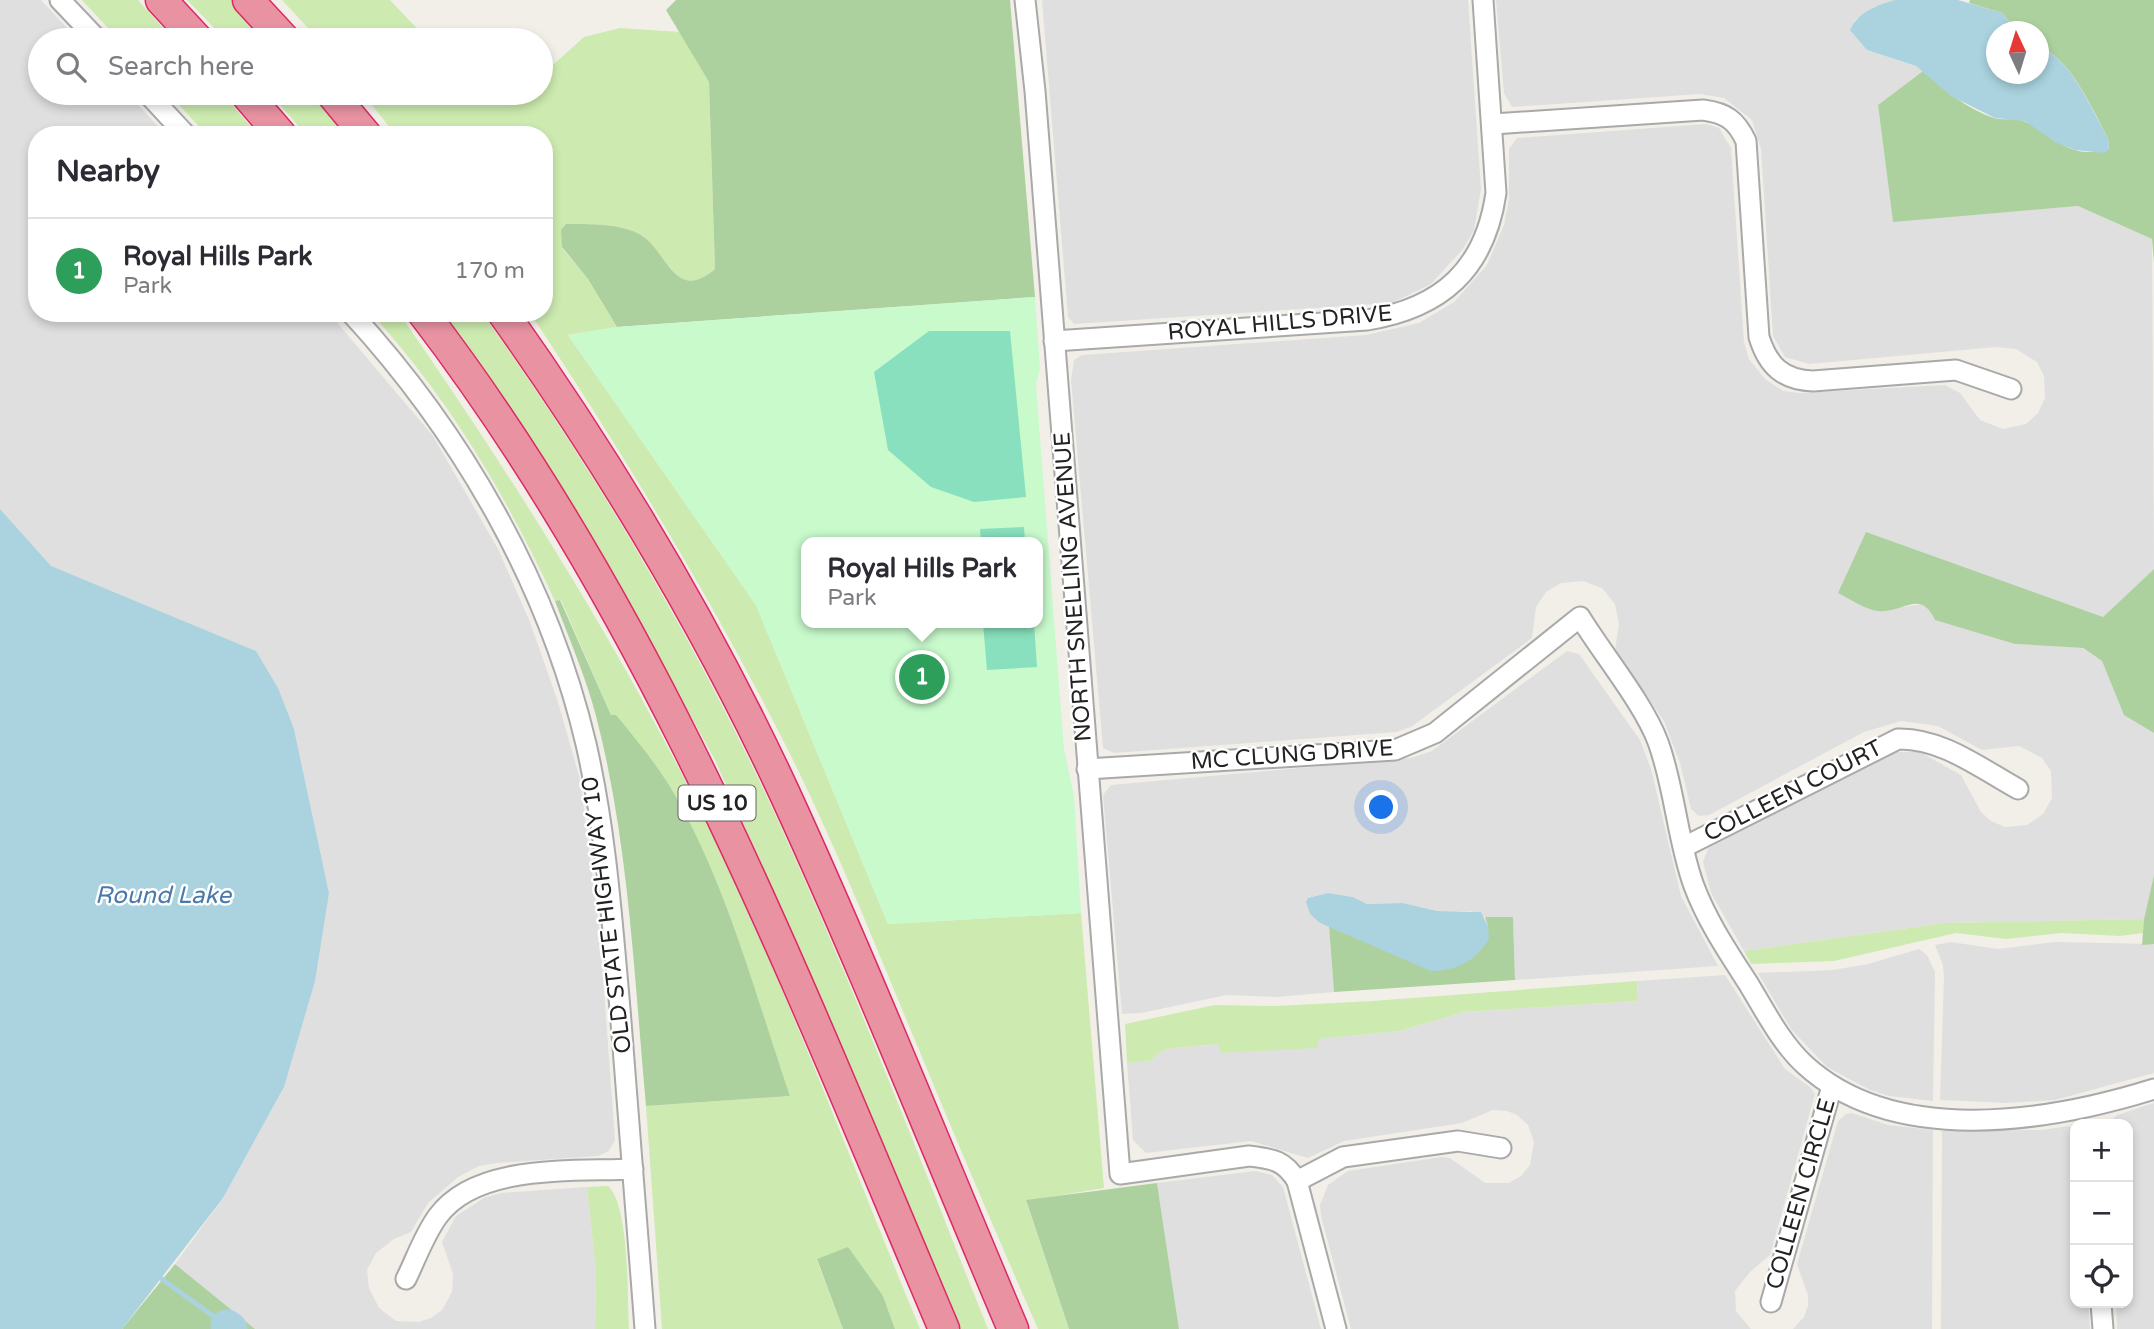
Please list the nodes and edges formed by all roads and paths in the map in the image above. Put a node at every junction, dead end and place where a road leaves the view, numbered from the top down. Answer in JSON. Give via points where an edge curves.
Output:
{"nodes":[{"id":1,"x":60,"y":0,"type":"edge"},
{"id":2,"x":161,"y":0,"type":"edge"},
{"id":3,"x":248,"y":0,"type":"edge"},
{"id":4,"x":1025,"y":0,"type":"edge"},
{"id":5,"x":1483,"y":0,"type":"edge"},
{"id":6,"x":87,"y":28,"type":"edge"},
{"id":7,"x":187,"y":28,"type":"edge"},
{"id":8,"x":274,"y":28,"type":"edge"},
{"id":9,"x":158,"y":105,"type":"edge"},
{"id":10,"x":255,"y":105,"type":"edge"},
{"id":11,"x":341,"y":105,"type":"edge"},
{"id":12,"x":1493,"y":124,"type":"junction"},
{"id":13,"x":178,"y":126,"type":"edge"},
{"id":14,"x":273,"y":126,"type":"edge"},
{"id":15,"x":358,"y":126,"type":"edge"},
{"id":16,"x":359,"y":322,"type":"edge"},
{"id":17,"x":429,"y":322,"type":"edge"},
{"id":18,"x":509,"y":322,"type":"edge"},
{"id":19,"x":1054,"y":341,"type":"junction"},
{"id":20,"x":2011,"y":388,"type":"dead end"},
{"id":21,"x":1087,"y":769,"type":"junction"},
{"id":22,"x":2018,"y":789,"type":"dead end"},
{"id":23,"x":1684,"y":847,"type":"junction"},
{"id":24,"x":1832,"y":1086,"type":"junction"},
{"id":25,"x":2154,"y":1089,"type":"edge"},
{"id":26,"x":2090,"y":1116,"type":"edge"},
{"id":27,"x":1501,"y":1148,"type":"dead end"},
{"id":28,"x":633,"y":1169,"type":"junction"},
{"id":29,"x":1297,"y":1181,"type":"junction"},
{"id":30,"x":406,"y":1279,"type":"dead end"},
{"id":31,"x":1771,"y":1302,"type":"dead end"},
{"id":32,"x":2101,"y":1308,"type":"edge"},
{"id":33,"x":645,"y":1329,"type":"edge"},
{"id":34,"x":944,"y":1329,"type":"edge"},
{"id":35,"x":1013,"y":1329,"type":"edge"},
{"id":36,"x":1336,"y":1329,"type":"edge"},
{"id":37,"x":2103,"y":1329,"type":"edge"}],
"edges":[{"from":1,"to":6,"type":"street"},
{"from":2,"to":7,"type":"highway"},
{"from":3,"to":8,"type":"highway"},
{"from":4,"to":19,"type":"street","name":"NORTH SNELLING AVENUE"},
{"from":5,"to":12,"type":"street","name":"ROYAL HILLS DRIVE"},
{"from":9,"to":13,"type":"street"},
{"from":10,"to":14,"type":"highway"},
{"from":11,"to":15,"type":"highway"},
{"from":12,"to":19,"type":"street","name":"ROYAL HILLS DRIVE","via":[[1496,193],[1492,218],[1461,278],[1429,302],[1367,320]]},
{"from":12,"to":20,"type":"street","via":[[1703,110],[1729,117],[1745,141],[1759,337],[1772,366],[1796,380],[1813,381],[1956,370]]},
{"from":16,"to":28,"type":"street","name":"OLD STATE HIGHWAY 10","via":[[410,382],[465,460],[517,556],[565,674],[599,809]]},
{"from":17,"to":34,"type":"highway","number":"US 10","via":[[502,424],[569,533],[694,755],[750,872]]},
{"from":18,"to":35,"type":"highway","number":"US 10","via":[[606,464],[667,565],[783,791]]},
{"from":19,"to":21,"type":"street","name":"NORTH SNELLING AVENUE"},
{"from":21,"to":23,"type":"street","name":"MC CLUNG DRIVE","via":[[1395,750],[1435,733],[1580,617],[1658,742]]},
{"from":21,"to":29,"type":"street","name":"NORTH SNELLING AVENUE","via":[[1120,1174],[1249,1156],[1288,1166]]},
{"from":22,"to":23,"type":"street","name":"COLLEEN COURT","via":[[1936,743],[1898,739]]},
{"from":23,"to":24,"type":"street","via":[[1705,913],[1753,991],[1788,1045]]},
{"from":24,"to":26,"type":"street","via":[[1865,1103],[1922,1117]]},
{"from":24,"to":31,"type":"street","name":"COLLEEN CIRCLE"},
{"from":25,"to":26,"type":"street"},
{"from":27,"to":29,"type":"street","via":[[1458,1141],[1343,1157]]},
{"from":28,"to":30,"type":"street","via":[[506,1176],[472,1188],[439,1214]]},
{"from":28,"to":33,"type":"street","name":"OLD STATE HIGHWAY 10"},
{"from":29,"to":36,"type":"street"},
{"from":32,"to":37,"type":"street"}]}
